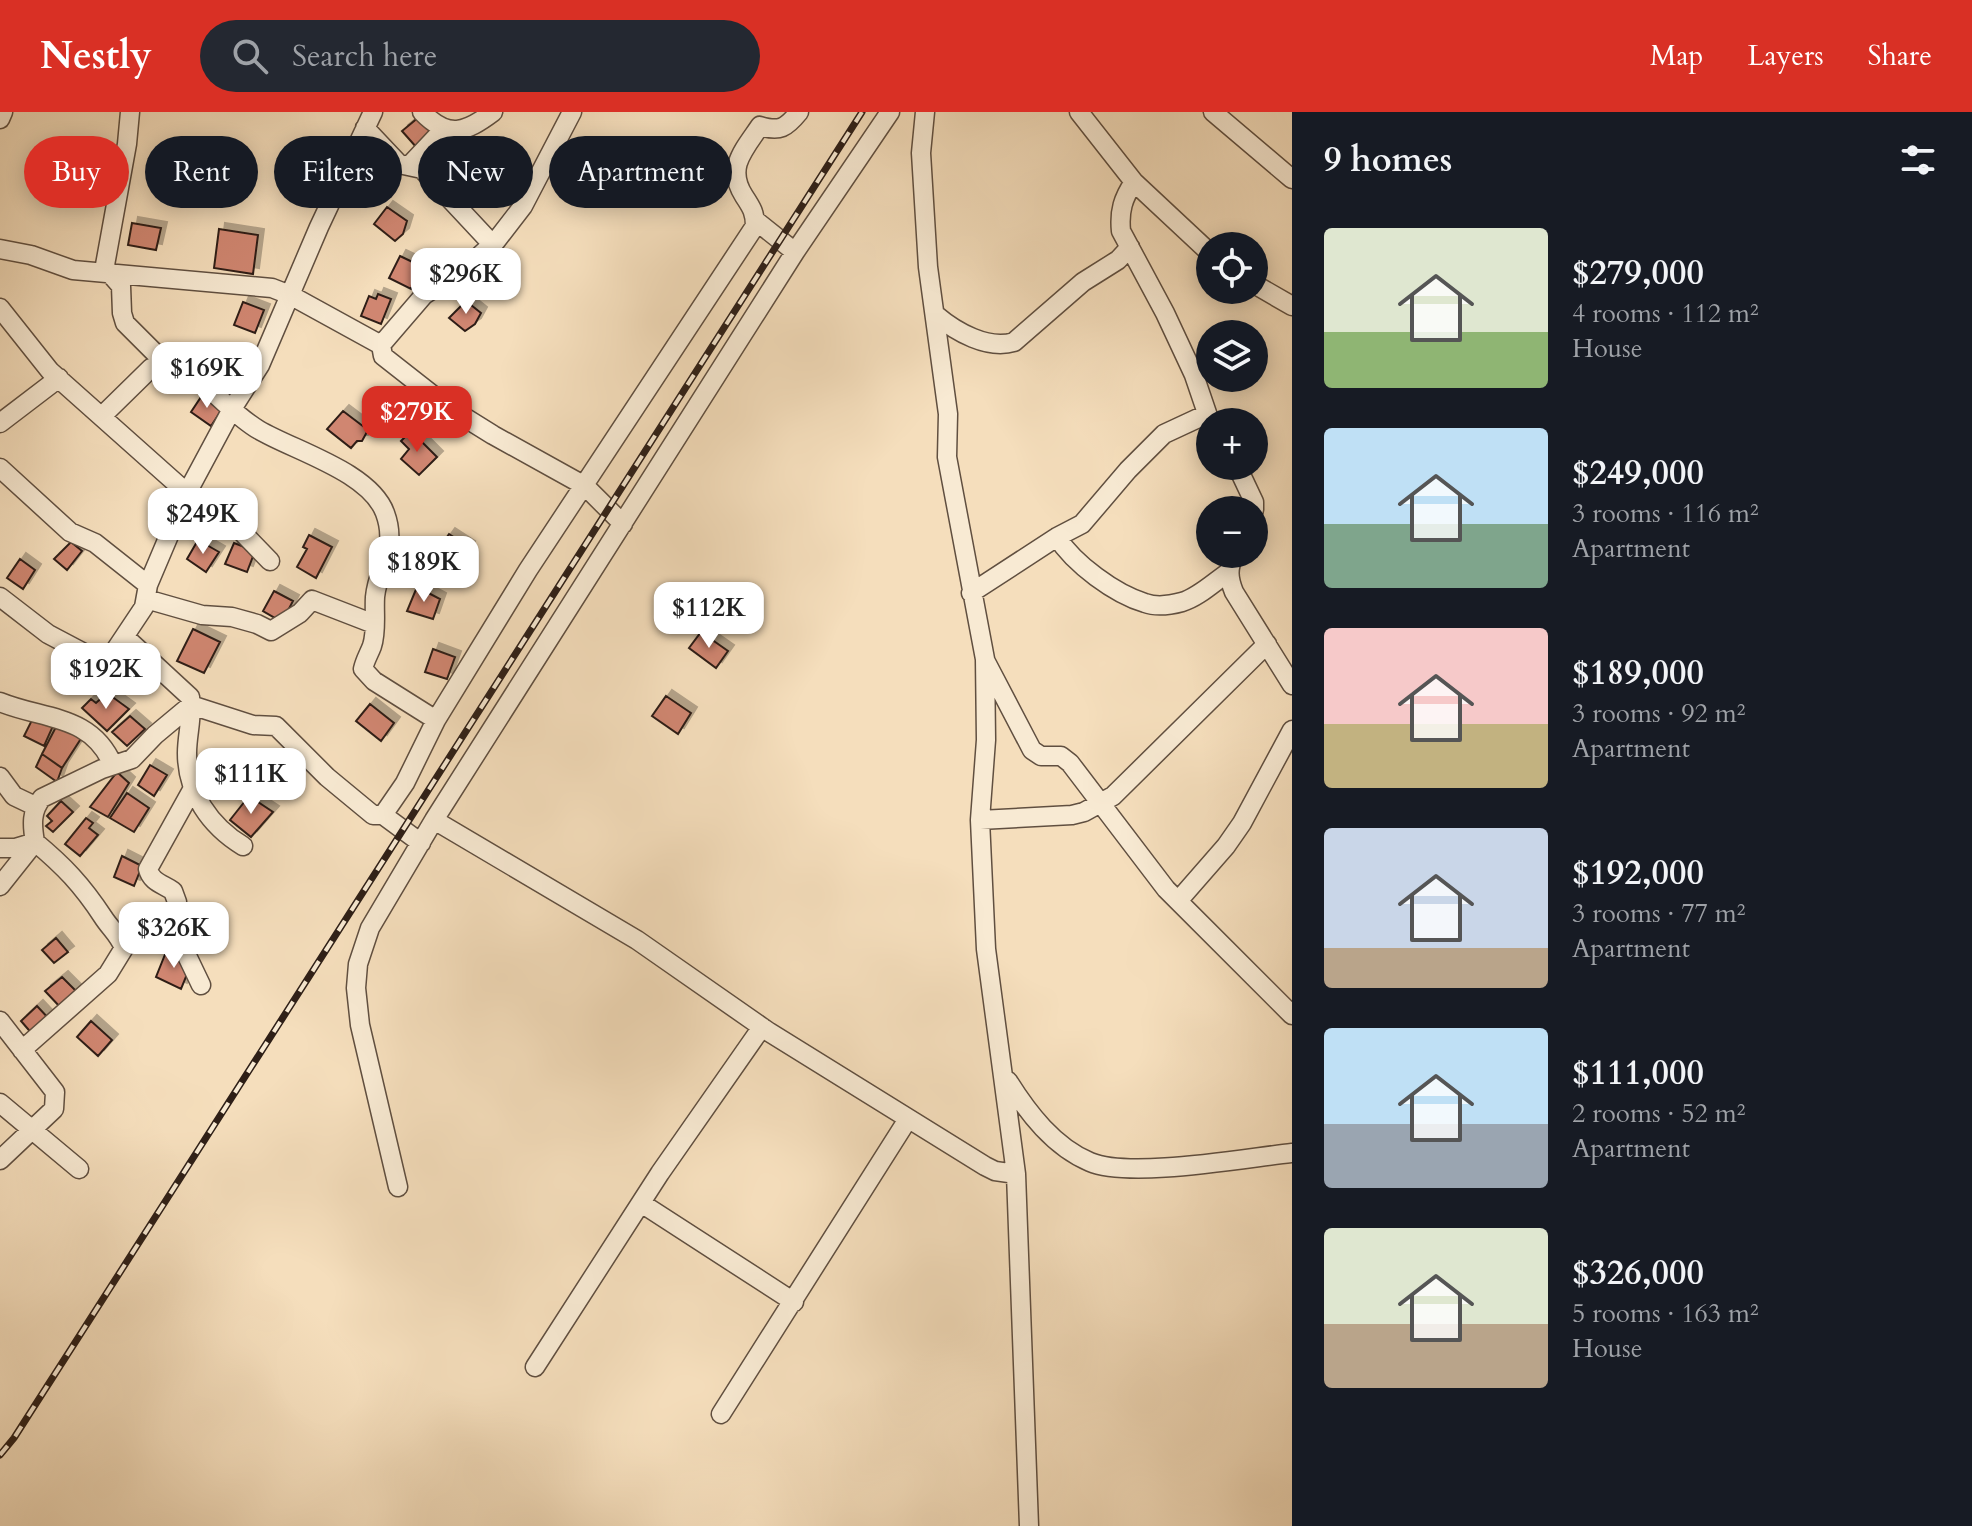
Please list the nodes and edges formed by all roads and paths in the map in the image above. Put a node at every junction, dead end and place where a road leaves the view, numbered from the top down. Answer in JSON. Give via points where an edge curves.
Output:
{"nodes":[{"id":1,"x":3,"y":112,"type":"edge"},
{"id":2,"x":130,"y":112,"type":"edge"},
{"id":3,"x":422,"y":112,"type":"edge"},
{"id":4,"x":493,"y":112,"type":"edge"},
{"id":5,"x":572,"y":112,"type":"edge"},
{"id":6,"x":799,"y":112,"type":"edge"},
{"id":7,"x":890,"y":112,"type":"edge"},
{"id":8,"x":925,"y":112,"type":"edge"},
{"id":9,"x":1079,"y":112,"type":"edge"},
{"id":10,"x":1225,"y":115,"type":"edge"},
{"id":11,"x":0,"y":119,"type":"edge"},
{"id":12,"x":755,"y":119,"type":"edge"},
{"id":13,"x":369,"y":120,"type":"edge"},
{"id":14,"x":443,"y":130,"type":"junction"},
{"id":15,"x":409,"y":166,"type":"junction"},
{"id":16,"x":1292,"y":179,"type":"edge"},
{"id":17,"x":1134,"y":182,"type":"junction"},
{"id":18,"x":755,"y":220,"type":"junction"},
{"id":19,"x":1196,"y":240,"type":"edge"},
{"id":20,"x":493,"y":245,"type":"junction"},
{"id":21,"x":1130,"y":247,"type":"junction"},
{"id":22,"x":0,"y":249,"type":"edge"},
{"id":23,"x":795,"y":252,"type":"junction"},
{"id":24,"x":110,"y":274,"type":"junction"},
{"id":25,"x":1268,"y":292,"type":"edge"},
{"id":26,"x":290,"y":295,"type":"junction"},
{"id":27,"x":1292,"y":306,"type":"edge"},
{"id":28,"x":0,"y":308,"type":"edge"},
{"id":29,"x":936,"y":315,"type":"junction"},
{"id":30,"x":381,"y":345,"type":"junction"},
{"id":31,"x":170,"y":368,"type":"junction"},
{"id":32,"x":59,"y":378,"type":"junction"},
{"id":33,"x":1205,"y":408,"type":"edge"},
{"id":34,"x":232,"y":409,"type":"junction"},
{"id":35,"x":102,"y":416,"type":"junction"},
{"id":36,"x":1196,"y":422,"type":"edge"},
{"id":37,"x":0,"y":423,"type":"edge"},
{"id":38,"x":0,"y":468,"type":"edge"},
{"id":39,"x":585,"y":486,"type":"junction"},
{"id":40,"x":187,"y":493,"type":"junction"},
{"id":41,"x":623,"y":524,"type":"junction"},
{"id":42,"x":1057,"y":537,"type":"junction"},
{"id":43,"x":270,"y":561,"type":"dead end"},
{"id":44,"x":1226,"y":568,"type":"edge"},
{"id":45,"x":1232,"y":568,"type":"edge"},
{"id":46,"x":147,"y":592,"type":"junction"},
{"id":47,"x":971,"y":593,"type":"junction"},
{"id":48,"x":0,"y":597,"type":"edge"},
{"id":49,"x":374,"y":624,"type":"junction"},
{"id":50,"x":125,"y":637,"type":"junction"},
{"id":51,"x":1267,"y":644,"type":"junction"},
{"id":52,"x":985,"y":659,"type":"junction"},
{"id":53,"x":1292,"y":685,"type":"edge"},
{"id":54,"x":0,"y":702,"type":"edge"},
{"id":55,"x":191,"y":705,"type":"junction"},
{"id":56,"x":436,"y":720,"type":"junction"},
{"id":57,"x":1292,"y":730,"type":"edge"},
{"id":58,"x":113,"y":765,"type":"junction"},
{"id":59,"x":0,"y":777,"type":"edge"},
{"id":60,"x":193,"y":788,"type":"junction"},
{"id":61,"x":1100,"y":803,"type":"junction"},
{"id":62,"x":35,"y":806,"type":"junction"},
{"id":63,"x":383,"y":815,"type":"junction"},
{"id":64,"x":434,"y":820,"type":"junction"},
{"id":65,"x":980,"y":820,"type":"junction"},
{"id":66,"x":35,"y":842,"type":"junction"},
{"id":67,"x":421,"y":843,"type":"junction"},
{"id":68,"x":243,"y":846,"type":"dead end"},
{"id":69,"x":0,"y":848,"type":"edge"},
{"id":70,"x":0,"y":886,"type":"edge"},
{"id":71,"x":1178,"y":901,"type":"junction"},
{"id":72,"x":201,"y":985,"type":"dead end"},
{"id":73,"x":1292,"y":1015,"type":"edge"},
{"id":74,"x":0,"y":1021,"type":"edge"},
{"id":75,"x":762,"y":1027,"type":"junction"},
{"id":76,"x":22,"y":1050,"type":"junction"},
{"id":77,"x":1004,"y":1076,"type":"junction"},
{"id":78,"x":0,"y":1103,"type":"edge"},
{"id":79,"x":908,"y":1119,"type":"junction"},
{"id":80,"x":30,"y":1131,"type":"junction"},
{"id":81,"x":1292,"y":1153,"type":"edge"},
{"id":82,"x":0,"y":1160,"type":"edge"},
{"id":83,"x":79,"y":1169,"type":"dead end"},
{"id":84,"x":1016,"y":1174,"type":"junction"},
{"id":85,"x":398,"y":1187,"type":"dead end"},
{"id":86,"x":641,"y":1203,"type":"junction"},
{"id":87,"x":794,"y":1302,"type":"junction"},
{"id":88,"x":535,"y":1367,"type":"dead end"},
{"id":89,"x":721,"y":1414,"type":"dead end"},
{"id":90,"x":1029,"y":1526,"type":"edge"}],
"edges":[{"from":1,"to":11,"type":"street"},
{"from":2,"to":24,"type":"street","via":[[105,265]]},
{"from":3,"to":14,"type":"street"},
{"from":4,"to":14,"type":"street","via":[[468,127]]},
{"from":5,"to":20,"type":"street","via":[[523,206]]},
{"from":6,"to":12,"type":"street","via":[[786,128],[776,131]]},
{"from":7,"to":23,"type":"street"},
{"from":8,"to":29,"type":"street","via":[[921,153]]},
{"from":9,"to":17,"type":"street"},
{"from":10,"to":16,"type":"street"},
{"from":12,"to":18,"type":"street","via":[[735,182]]},
{"from":13,"to":15,"type":"street","via":[[399,164]]},
{"from":13,"to":26,"type":"street"},
{"from":14,"to":15,"type":"street"},
{"from":15,"to":20,"type":"street","via":[[422,169]]},
{"from":17,"to":19,"type":"street"},
{"from":17,"to":21,"type":"street","via":[[1124,196],[1120,219]]},
{"from":18,"to":23,"type":"street"},
{"from":18,"to":39,"type":"street"},
{"from":20,"to":30,"type":"street","via":[[432,287]]},
{"from":21,"to":29,"type":"street","via":[[1014,342],[987,342]]},
{"from":21,"to":33,"type":"street","via":[[1177,338]]},
{"from":22,"to":24,"type":"street","via":[[61,268]]},
{"from":23,"to":41,"type":"street"},
{"from":24,"to":26,"type":"street","via":[[244,283]]},
{"from":24,"to":31,"type":"street","via":[[121,286],[125,323]]},
{"from":25,"to":27,"type":"street"},
{"from":26,"to":30,"type":"street"},
{"from":26,"to":34,"type":"street","via":[[260,365]]},
{"from":28,"to":32,"type":"street"},
{"from":29,"to":47,"type":"street","via":[[948,414],[947,457]]},
{"from":30,"to":39,"type":"street","via":[[383,356],[448,407]]},
{"from":31,"to":34,"type":"street","via":[[200,383]]},
{"from":31,"to":35,"type":"street","via":[[151,368]]},
{"from":32,"to":35,"type":"street"},
{"from":32,"to":37,"type":"street"},
{"from":34,"to":40,"type":"street"},
{"from":34,"to":49,"type":"street","via":[[258,430],[337,467],[382,506],[390,540]]},
{"from":35,"to":40,"type":"street"},
{"from":36,"to":42,"type":"street","via":[[1164,434],[1082,524]]},
{"from":38,"to":46,"type":"street"},
{"from":39,"to":41,"type":"street"},
{"from":39,"to":56,"type":"street"},
{"from":40,"to":43,"type":"street","via":[[231,522]]},
{"from":40,"to":46,"type":"street"},
{"from":41,"to":64,"type":"street"},
{"from":42,"to":44,"type":"street","via":[[1080,564],[1145,603],[1185,601]]},
{"from":42,"to":47,"type":"street"},
{"from":45,"to":51,"type":"street","via":[[1234,592]]},
{"from":46,"to":49,"type":"street","via":[[202,615],[232,617],[271,631],[312,600]]},
{"from":46,"to":50,"type":"street"},
{"from":47,"to":52,"type":"street"},
{"from":48,"to":50,"type":"street","via":[[48,634],[101,662]]},
{"from":49,"to":56,"type":"street","via":[[365,674]]},
{"from":50,"to":55,"type":"street","via":[[184,689]]},
{"from":51,"to":53,"type":"street"},
{"from":51,"to":61,"type":"street","via":[[1131,781]]},
{"from":52,"to":61,"type":"street","via":[[1032,750],[1070,763]]},
{"from":52,"to":65,"type":"street"},
{"from":54,"to":58,"type":"street","via":[[74,722],[108,753]]},
{"from":55,"to":58,"type":"street","via":[[132,759]]},
{"from":55,"to":60,"type":"street","via":[[187,754]]},
{"from":55,"to":63,"type":"street","via":[[253,725],[276,726],[327,777],[373,815]]},
{"from":56,"to":63,"type":"street"},
{"from":57,"to":71,"type":"street","via":[[1242,823]]},
{"from":58,"to":62,"type":"street","via":[[59,788]]},
{"from":59,"to":62,"type":"street","via":[[14,796]]},
{"from":60,"to":68,"type":"street","via":[[218,829]]},
{"from":60,"to":72,"type":"street","via":[[148,869],[157,883],[173,891],[178,937]]},
{"from":61,"to":65,"type":"street","via":[[1072,815]]},
{"from":61,"to":71,"type":"street"},
{"from":62,"to":66,"type":"street"},
{"from":63,"to":67,"type":"street"},
{"from":64,"to":67,"type":"street"},
{"from":64,"to":75,"type":"street","via":[[637,940]]},
{"from":65,"to":77,"type":"street","via":[[986,949]]},
{"from":66,"to":69,"type":"street"},
{"from":66,"to":70,"type":"street"},
{"from":66,"to":76,"type":"street","via":[[91,896],[124,948],[108,974]]},
{"from":67,"to":85,"type":"street","via":[[370,928],[356,988]]},
{"from":71,"to":73,"type":"street"},
{"from":74,"to":76,"type":"street"},
{"from":75,"to":79,"type":"street"},
{"from":75,"to":86,"type":"street"},
{"from":76,"to":80,"type":"street","via":[[55,1092],[54,1109]]},
{"from":77,"to":81,"type":"street","via":[[1043,1128],[1091,1163],[1158,1168]]},
{"from":77,"to":84,"type":"street"},
{"from":78,"to":80,"type":"street"},
{"from":79,"to":84,"type":"street","via":[[985,1166]]},
{"from":79,"to":87,"type":"street"},
{"from":80,"to":82,"type":"street"},
{"from":80,"to":83,"type":"street"},
{"from":84,"to":90,"type":"street"},
{"from":86,"to":87,"type":"street"},
{"from":86,"to":88,"type":"street"},
{"from":87,"to":89,"type":"street"}]}
